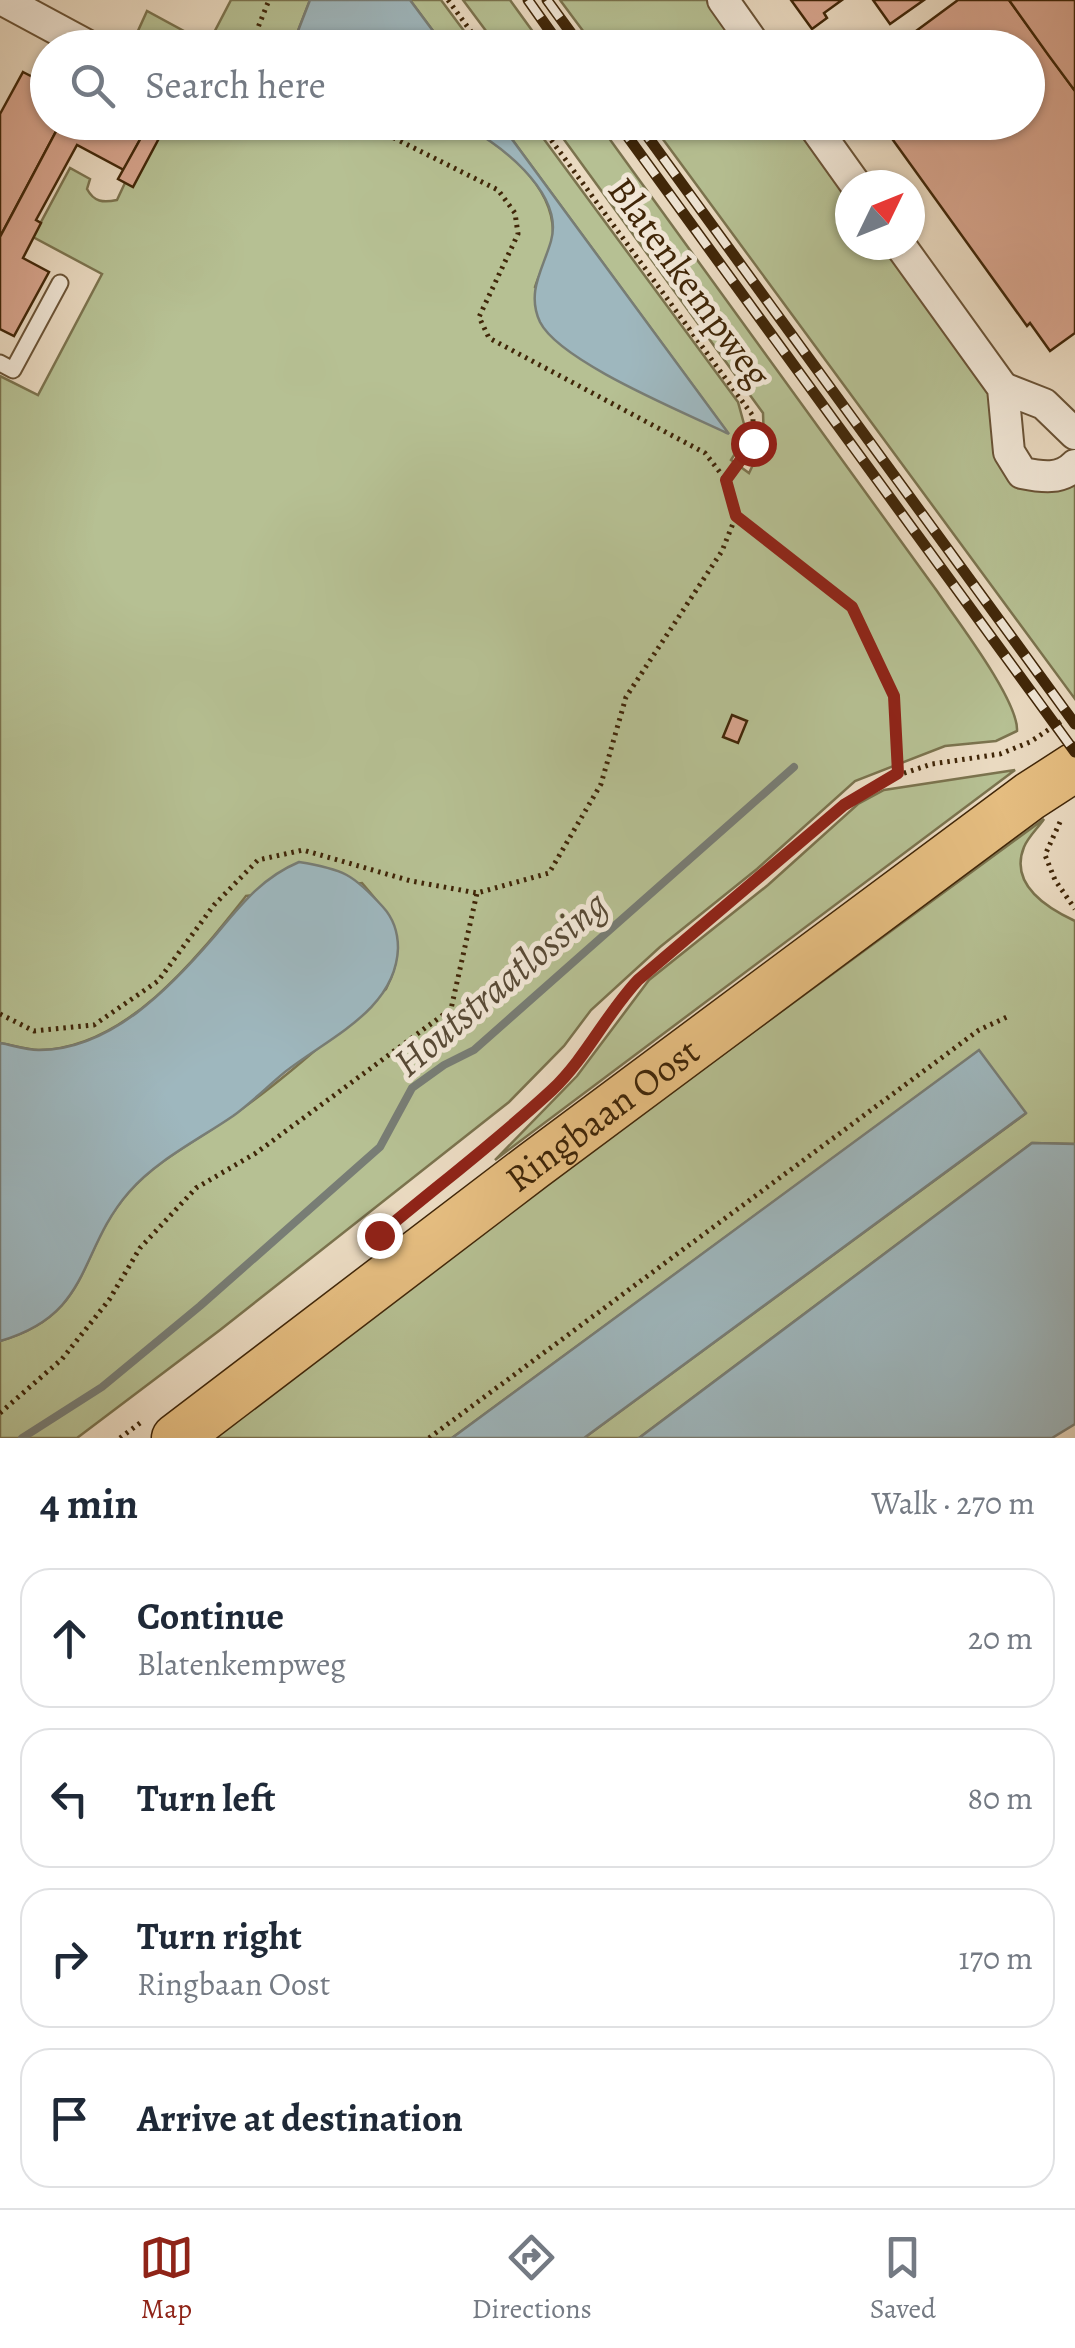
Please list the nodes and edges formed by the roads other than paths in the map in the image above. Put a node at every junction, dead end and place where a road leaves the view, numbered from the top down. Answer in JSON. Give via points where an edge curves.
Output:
{"nodes":[{"id":1,"x":3,"y":0,"type":"edge"},
{"id":2,"x":723,"y":0,"type":"edge"},
{"id":3,"x":59,"y":30,"type":"edge"},
{"id":4,"x":744,"y":30,"type":"edge"},
{"id":5,"x":824,"y":140,"type":"edge"},
{"id":6,"x":845,"y":170,"type":"edge"},
{"id":7,"x":911,"y":260,"type":"edge"},
{"id":8,"x":60,"y":283,"type":"dead end"},
{"id":9,"x":0,"y":363,"type":"edge"},
{"id":10,"x":1004,"y":388,"type":"junction"},
{"id":11,"x":1075,"y":434,"type":"edge"},
{"id":12,"x":1075,"y":465,"type":"edge"},
{"id":13,"x":1075,"y":756,"type":"edge"},
{"id":14,"x":1058,"y":791,"type":"edge"},
{"id":15,"x":161,"y":1428,"type":"edge"}],
"edges":[{"from":1,"to":3,"type":"street"},
{"from":2,"to":4,"type":"street"},
{"from":5,"to":6,"type":"street"},
{"from":7,"to":10,"type":"street"},
{"from":8,"to":9,"type":"lane","via":[[13,370]]},
{"from":10,"to":11,"type":"street","via":[[1044,404]]},
{"from":10,"to":12,"type":"street","via":[[1009,452],[1022,474],[1062,474]]},
{"from":13,"to":14,"type":"main road","name":"Ringbaan Oost"},
{"from":14,"to":15,"type":"main road","name":"Ringbaan Oost"}]}
